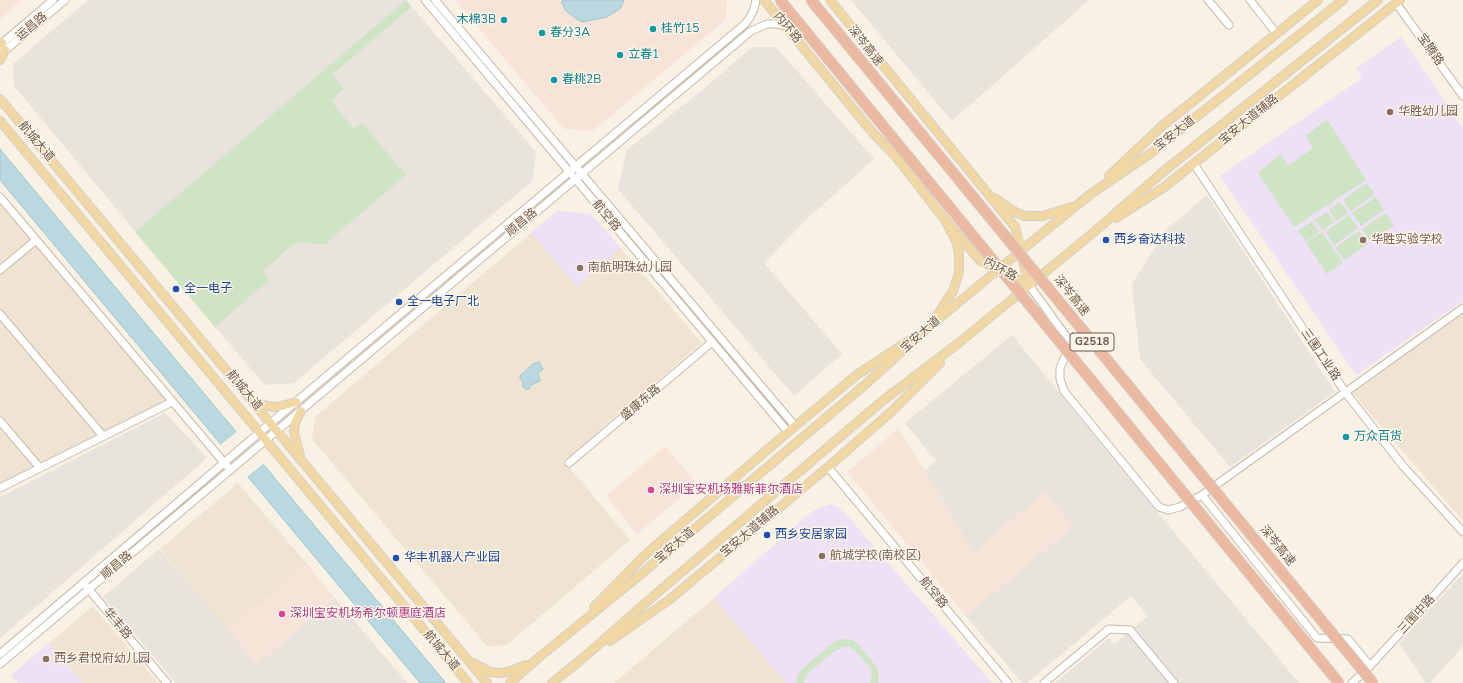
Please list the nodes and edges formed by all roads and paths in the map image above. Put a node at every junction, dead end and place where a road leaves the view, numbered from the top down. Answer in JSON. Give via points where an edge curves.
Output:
{"nodes":[{"id":1,"x":53,"y":0,"type":"edge"},
{"id":2,"x":65,"y":0,"type":"edge"},
{"id":3,"x":425,"y":0,"type":"edge"},
{"id":4,"x":435,"y":0,"type":"edge"},
{"id":5,"x":756,"y":0,"type":"edge"},
{"id":6,"x":764,"y":0,"type":"edge"},
{"id":7,"x":780,"y":0,"type":"edge"},
{"id":8,"x":811,"y":0,"type":"edge"},
{"id":9,"x":830,"y":0,"type":"edge"},
{"id":10,"x":834,"y":0,"type":"edge"},
{"id":11,"x":1208,"y":0,"type":"edge"},
{"id":12,"x":1250,"y":0,"type":"edge"},
{"id":13,"x":1318,"y":0,"type":"edge"},
{"id":14,"x":1343,"y":0,"type":"edge"},
{"id":15,"x":1378,"y":0,"type":"edge"},
{"id":16,"x":1398,"y":1,"type":"edge"},
{"id":17,"x":840,"y":12,"type":"junction"},
{"id":18,"x":1229,"y":25,"type":"dead end"},
{"id":19,"x":786,"y":26,"type":"junction"},
{"id":20,"x":1276,"y":33,"type":"junction"},
{"id":21,"x":2,"y":47,"type":"edge"},
{"id":22,"x":0,"y":60,"type":"edge"},
{"id":23,"x":0,"y":95,"type":"edge"},
{"id":24,"x":1463,"y":96,"type":"edge"},
{"id":25,"x":2,"y":101,"type":"edge"},
{"id":26,"x":0,"y":121,"type":"edge"},
{"id":27,"x":1194,"y":164,"type":"junction"},
{"id":28,"x":576,"y":166,"type":"junction"},
{"id":29,"x":569,"y":172,"type":"junction"},
{"id":30,"x":582,"y":173,"type":"junction"},
{"id":31,"x":575,"y":179,"type":"junction"},
{"id":32,"x":986,"y":192,"type":"junction"},
{"id":33,"x":1092,"y":193,"type":"junction"},
{"id":34,"x":0,"y":197,"type":"edge"},
{"id":35,"x":1076,"y":205,"type":"junction"},
{"id":36,"x":946,"y":220,"type":"junction"},
{"id":37,"x":1094,"y":232,"type":"junction"},
{"id":38,"x":36,"y":240,"type":"junction"},
{"id":39,"x":1020,"y":251,"type":"junction"},
{"id":40,"x":999,"y":269,"type":"junction"},
{"id":41,"x":0,"y":270,"type":"edge"},
{"id":42,"x":1029,"y":285,"type":"junction"},
{"id":43,"x":1463,"y":308,"type":"edge"},
{"id":44,"x":0,"y":314,"type":"edge"},
{"id":45,"x":930,"y":326,"type":"junction"},
{"id":46,"x":712,"y":342,"type":"junction"},
{"id":47,"x":960,"y":342,"type":"junction"},
{"id":48,"x":1345,"y":392,"type":"junction"},
{"id":49,"x":172,"y":402,"type":"junction"},
{"id":50,"x":253,"y":402,"type":"junction"},
{"id":51,"x":296,"y":402,"type":"junction"},
{"id":52,"x":301,"y":411,"type":"junction"},
{"id":53,"x":0,"y":421,"type":"edge"},
{"id":54,"x":271,"y":423,"type":"junction"},
{"id":55,"x":795,"y":426,"type":"junction"},
{"id":56,"x":278,"y":431,"type":"junction"},
{"id":57,"x":260,"y":432,"type":"junction"},
{"id":58,"x":788,"y":432,"type":"junction"},
{"id":59,"x":103,"y":436,"type":"junction"},
{"id":60,"x":266,"y":440,"type":"junction"},
{"id":61,"x":301,"y":460,"type":"junction"},
{"id":62,"x":226,"y":461,"type":"junction"},
{"id":63,"x":569,"y":463,"type":"dead end"},
{"id":64,"x":828,"y":467,"type":"junction"},
{"id":65,"x":40,"y":468,"type":"junction"},
{"id":66,"x":232,"y":469,"type":"junction"},
{"id":67,"x":0,"y":488,"type":"edge"},
{"id":68,"x":1202,"y":495,"type":"junction"},
{"id":69,"x":1463,"y":532,"type":"edge"},
{"id":70,"x":1463,"y":563,"type":"edge"},
{"id":71,"x":83,"y":583,"type":"junction"},
{"id":72,"x":88,"y":590,"type":"junction"},
{"id":73,"x":572,"y":631,"type":"junction"},
{"id":74,"x":0,"y":654,"type":"edge"},
{"id":75,"x":537,"y":659,"type":"junction"},
{"id":76,"x":582,"y":659,"type":"junction"},
{"id":77,"x":468,"y":661,"type":"junction"},
{"id":78,"x":0,"y":664,"type":"edge"},
{"id":79,"x":452,"y":664,"type":"junction"},
{"id":80,"x":1370,"y":666,"type":"junction"},
{"id":81,"x":167,"y":683,"type":"edge"},
{"id":82,"x":462,"y":683,"type":"edge"},
{"id":83,"x":468,"y":683,"type":"edge"},
{"id":84,"x":487,"y":683,"type":"edge"},
{"id":85,"x":510,"y":683,"type":"edge"},
{"id":86,"x":552,"y":683,"type":"edge"},
{"id":87,"x":1008,"y":683,"type":"edge"},
{"id":88,"x":1044,"y":683,"type":"edge"},
{"id":89,"x":1174,"y":683,"type":"edge"},
{"id":90,"x":1339,"y":683,"type":"edge"},
{"id":91,"x":1352,"y":683,"type":"edge"},
{"id":92,"x":1373,"y":683,"type":"edge"}],
"edges":[{"from":1,"to":21,"type":"street","name":"运昌路"},
{"from":2,"to":21,"type":"street","name":"运昌路"},
{"from":3,"to":29,"type":"street","name":"航空路"},
{"from":4,"to":28,"type":"street","name":"航空路"},
{"from":5,"to":28,"type":"street","name":"顺昌路","via":[[745,24]]},
{"from":6,"to":19,"type":"main road","name":"内环路"},
{"from":7,"to":90,"type":"highway","number":"G2518","bridge":true},
{"from":8,"to":92,"type":"highway","name":"深岑高速","number":"G2518","bridge":true},
{"from":9,"to":17,"type":"main road","name":"内环路"},
{"from":10,"to":17,"type":"street"},
{"from":11,"to":18,"type":"street"},
{"from":12,"to":20,"type":"street"},
{"from":13,"to":20,"type":"main road"},
{"from":14,"to":33,"type":"main road","name":"宝安大道","via":[[1151,153]]},
{"from":15,"to":37,"type":"main road","name":"宝安大道","via":[[1171,166]]},
{"from":16,"to":24,"type":"street","name":"宝腾路"},
{"from":16,"to":27,"type":"main road","name":"宝安大道辅路"},
{"from":17,"to":32,"type":"main road","name":"内环路"},
{"from":19,"to":30,"type":"street","name":"顺昌路","via":[[767,24],[751,31]]},
{"from":19,"to":36,"type":"main road","name":"内环路"},
{"from":20,"to":33,"type":"main road","via":[[1161,127]]},
{"from":21,"to":22,"type":"main road"},
{"from":23,"to":25,"type":"main road","name":"航城大道"},
{"from":25,"to":50,"type":"main road","name":"航城大道"},
{"from":26,"to":57,"type":"main road","name":"航城大道"},
{"from":27,"to":37,"type":"main road","name":"宝安大道辅路","via":[[1163,188]]},
{"from":27,"to":48,"type":"street","name":"三围工业路"},
{"from":28,"to":29,"type":"street","name":"顺昌路"},
{"from":28,"to":30,"type":"street","name":"航空路"},
{"from":29,"to":31,"type":"street","name":"航空路"},
{"from":29,"to":51,"type":"street","name":"顺昌路"},
{"from":30,"to":31,"type":"street","name":"顺昌路"},
{"from":30,"to":55,"type":"street","name":"航空路"},
{"from":31,"to":46,"type":"street","name":"航空路"},
{"from":31,"to":52,"type":"street","name":"顺昌路"},
{"from":32,"to":35,"type":"main road","via":[[1025,216],[1043,216]]},
{"from":32,"to":39,"type":"main road","name":"内环路","via":[[1015,227]]},
{"from":33,"to":35,"type":"main road","name":"宝安大道"},
{"from":34,"to":38,"type":"street"},
{"from":35,"to":39,"type":"main road","name":"宝安大道"},
{"from":36,"to":40,"type":"main road","name":"内环路","via":[[980,261]]},
{"from":36,"to":45,"type":"main road","via":[[957,243],[959,273],[953,291]]},
{"from":37,"to":42,"type":"main road","name":"宝安大道"},
{"from":38,"to":41,"type":"street"},
{"from":38,"to":49,"type":"street"},
{"from":39,"to":40,"type":"main road","name":"宝安大道"},
{"from":39,"to":42,"type":"main road","name":"内环路"},
{"from":40,"to":42,"type":"main road","name":"内环路"},
{"from":40,"to":45,"type":"main road","name":"宝安大道"},
{"from":42,"to":47,"type":"main road","name":"宝安大道"},
{"from":42,"to":68,"type":"street","via":[[1071,343],[1060,368],[1064,391],[1159,507],[1168,510],[1180,507]]},
{"from":43,"to":48,"type":"street"},
{"from":44,"to":59,"type":"street"},
{"from":45,"to":55,"type":"main road","via":[[858,374]]},
{"from":45,"to":73,"type":"main road","name":"宝安大道","via":[[855,393]]},
{"from":46,"to":58,"type":"street","name":"航空路"},
{"from":46,"to":63,"type":"street","name":"盛康东路"},
{"from":47,"to":64,"type":"main road","name":"宝安大道辅路","via":[[891,412]]},
{"from":47,"to":76,"type":"main road","name":"宝安大道","via":[[881,402]]},
{"from":48,"to":68,"type":"street"},
{"from":48,"to":69,"type":"street","name":"三围工业路","via":[[1403,466]]},
{"from":49,"to":59,"type":"street"},
{"from":49,"to":62,"type":"street"},
{"from":50,"to":51,"type":"main road","via":[[275,407]]},
{"from":50,"to":54,"type":"main road","name":"航城大道"},
{"from":51,"to":54,"type":"street","name":"顺昌路"},
{"from":52,"to":56,"type":"street","name":"顺昌路"},
{"from":52,"to":61,"type":"main road","via":[[294,430]]},
{"from":53,"to":65,"type":"street"},
{"from":54,"to":56,"type":"main road","name":"航城大道"},
{"from":54,"to":57,"type":"street","name":"顺昌路"},
{"from":55,"to":58,"type":"main road"},
{"from":56,"to":60,"type":"street","name":"顺昌路"},
{"from":56,"to":61,"type":"main road","name":"航城大道"},
{"from":57,"to":60,"type":"main road","name":"航城大道"},
{"from":57,"to":62,"type":"street","name":"顺昌路"},
{"from":58,"to":73,"type":"main road","via":[[646,554]]},
{"from":59,"to":65,"type":"street"},
{"from":60,"to":66,"type":"street","name":"顺昌路"},
{"from":60,"to":79,"type":"main road","name":"航城大道"},
{"from":61,"to":77,"type":"main road","name":"航城大道"},
{"from":62,"to":66,"type":"street"},
{"from":62,"to":71,"type":"street","name":"顺昌路"},
{"from":64,"to":76,"type":"main road","name":"宝安大道辅路","via":[[669,600]]},
{"from":64,"to":87,"type":"street","name":"航空路"},
{"from":65,"to":67,"type":"street"},
{"from":66,"to":72,"type":"street","name":"顺昌路"},
{"from":68,"to":80,"type":"street","via":[[1317,638],[1348,639]]},
{"from":70,"to":80,"type":"street","name":"三围中路"},
{"from":71,"to":72,"type":"street","name":"华丰路"},
{"from":71,"to":74,"type":"street","name":"顺昌路"},
{"from":72,"to":78,"type":"street","name":"顺昌路"},
{"from":72,"to":81,"type":"street","name":"华丰路"},
{"from":73,"to":75,"type":"main road","name":"宝安大道"},
{"from":75,"to":77,"type":"main road","via":[[515,670],[500,673],[486,670]]},
{"from":75,"to":85,"type":"main road","name":"宝安大道"},
{"from":76,"to":86,"type":"main road","name":"宝安大道"},
{"from":77,"to":84,"type":"main road","name":"航城大道"},
{"from":79,"to":82,"type":"main road"},
{"from":79,"to":83,"type":"main road","name":"航城大道"},
{"from":80,"to":91,"type":"street","name":"三围中路"},
{"from":88,"to":89,"type":"street","via":[[1109,629],[1130,630]]}]}
